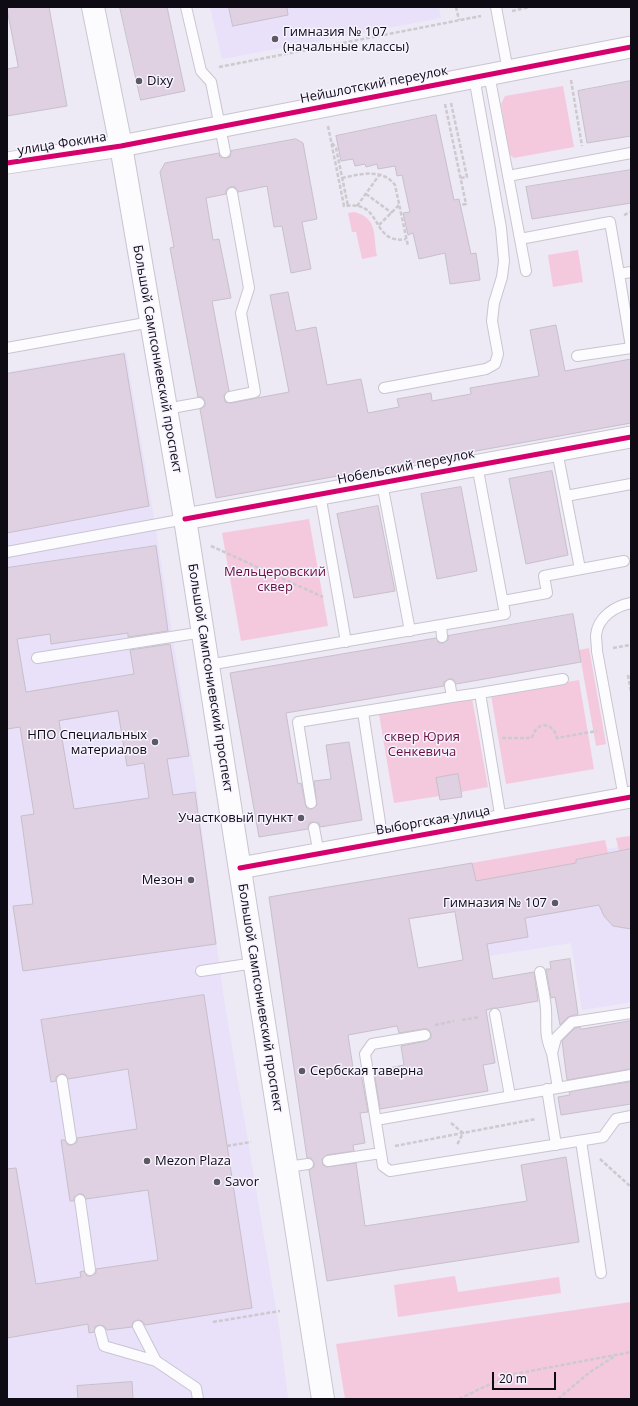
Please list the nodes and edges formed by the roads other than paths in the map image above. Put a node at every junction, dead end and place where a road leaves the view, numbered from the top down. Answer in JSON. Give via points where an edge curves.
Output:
{"nodes":[{"id":1,"x":93,"y":7,"type":"edge"},
{"id":2,"x":186,"y":7,"type":"edge"},
{"id":3,"x":496,"y":10,"type":"edge"},
{"id":4,"x":631,"y":47,"type":"edge"},
{"id":5,"x":490,"y":74,"type":"junction"},
{"id":6,"x":221,"y":126,"type":"junction"},
{"id":7,"x":121,"y":146,"type":"junction"},
{"id":8,"x":225,"y":152,"type":"dead end"},
{"id":9,"x":631,"y":153,"type":"edge"},
{"id":10,"x":7,"y":163,"type":"edge"},
{"id":11,"x":508,"y":176,"type":"junction"},
{"id":12,"x":232,"y":193,"type":"dead end"},
{"id":13,"x":520,"y":239,"type":"junction"},
{"id":14,"x":526,"y":271,"type":"dead end"},
{"id":15,"x":631,"y":272,"type":"edge"},
{"id":16,"x":619,"y":274,"type":"junction"},
{"id":17,"x":151,"y":322,"type":"junction"},
{"id":18,"x":631,"y":347,"type":"edge"},
{"id":19,"x":7,"y":348,"type":"edge"},
{"id":20,"x":577,"y":356,"type":"dead end"},
{"id":21,"x":384,"y":388,"type":"dead end"},
{"id":22,"x":230,"y":397,"type":"dead end"},
{"id":23,"x":199,"y":403,"type":"dead end"},
{"id":24,"x":166,"y":409,"type":"junction"},
{"id":25,"x":631,"y":437,"type":"edge"},
{"id":26,"x":557,"y":450,"type":"junction"},
{"id":27,"x":477,"y":465,"type":"junction"},
{"id":28,"x":382,"y":483,"type":"junction"},
{"id":29,"x":631,"y":484,"type":"edge"},
{"id":30,"x":320,"y":494,"type":"junction"},
{"id":31,"x":566,"y":496,"type":"junction"},
{"id":32,"x":185,"y":519,"type":"junction"},
{"id":33,"x":7,"y":552,"type":"edge"},
{"id":34,"x":624,"y":561,"type":"dead end"},
{"id":35,"x":580,"y":569,"type":"junction"},
{"id":36,"x":503,"y":601,"type":"junction"},
{"id":37,"x":631,"y":603,"type":"edge"},
{"id":38,"x":441,"y":625,"type":"junction"},
{"id":39,"x":410,"y":631,"type":"junction"},
{"id":40,"x":203,"y":632,"type":"junction"},
{"id":41,"x":442,"y":637,"type":"dead end"},
{"id":42,"x":346,"y":642,"type":"junction"},
{"id":43,"x":37,"y":658,"type":"dead end"},
{"id":44,"x":208,"y":665,"type":"junction"},
{"id":45,"x":563,"y":679,"type":"dead end"},
{"id":46,"x":450,"y":685,"type":"dead end"},
{"id":47,"x":480,"y":693,"type":"junction"},
{"id":48,"x":452,"y":697,"type":"junction"},
{"id":49,"x":363,"y":712,"type":"junction"},
{"id":50,"x":627,"y":797,"type":"edge"},
{"id":51,"x":311,"y":803,"type":"dead end"},
{"id":52,"x":501,"y":820,"type":"junction"},
{"id":53,"x":314,"y":828,"type":"dead end"},
{"id":54,"x":383,"y":842,"type":"junction"},
{"id":55,"x":319,"y":854,"type":"junction"},
{"id":56,"x":240,"y":868,"type":"junction"},
{"id":57,"x":254,"y":963,"type":"junction"},
{"id":58,"x":201,"y":971,"type":"dead end"},
{"id":59,"x":540,"y":972,"type":"dead end"},
{"id":60,"x":631,"y":1013,"type":"edge"},
{"id":61,"x":495,"y":1014,"type":"dead end"},
{"id":62,"x":425,"y":1035,"type":"dead end"},
{"id":63,"x":552,"y":1053,"type":"junction"},
{"id":64,"x":631,"y":1075,"type":"edge"},
{"id":65,"x":62,"y":1080,"type":"dead end"},
{"id":66,"x":553,"y":1088,"type":"junction"},
{"id":67,"x":510,"y":1096,"type":"junction"},
{"id":68,"x":631,"y":1116,"type":"edge"},
{"id":69,"x":376,"y":1120,"type":"junction"},
{"id":70,"x":71,"y":1139,"type":"dead end"},
{"id":71,"x":581,"y":1141,"type":"junction"},
{"id":72,"x":556,"y":1145,"type":"junction"},
{"id":73,"x":381,"y":1153,"type":"junction"},
{"id":74,"x":328,"y":1161,"type":"dead end"},
{"id":75,"x":308,"y":1164,"type":"dead end"},
{"id":76,"x":287,"y":1168,"type":"junction"},
{"id":77,"x":80,"y":1200,"type":"dead end"},
{"id":78,"x":90,"y":1270,"type":"dead end"},
{"id":79,"x":601,"y":1273,"type":"dead end"},
{"id":80,"x":138,"y":1326,"type":"dead end"},
{"id":81,"x":100,"y":1331,"type":"dead end"},
{"id":82,"x":156,"y":1361,"type":"junction"},
{"id":83,"x":198,"y":1399,"type":"edge"},
{"id":84,"x":323,"y":1399,"type":"edge"}],
"edges":[{"from":1,"to":7,"type":"main road","name":"Большой Сампсониевский проспект"},
{"from":2,"to":6,"type":"lane","via":[[201,71],[211,82]]},
{"from":3,"to":5,"type":"lane"},
{"from":4,"to":5,"type":"street","name":"Нейшлотский переулок"},
{"from":5,"to":6,"type":"street","name":"Нейшлотский переулок"},
{"from":5,"to":11,"type":"lane"},
{"from":5,"to":21,"type":"lane","via":[[504,261],[492,321],[498,354],[495,364],[486,369]]},
{"from":6,"to":7,"type":"street","name":"Нейшлотский переулок"},
{"from":6,"to":8,"type":"lane"},
{"from":7,"to":10,"type":"street","name":"улица Фокина"},
{"from":7,"to":17,"type":"main road","name":"Большой Сампсониевский проспект"},
{"from":9,"to":11,"type":"lane"},
{"from":11,"to":13,"type":"lane"},
{"from":12,"to":22,"type":"lane","via":[[249,288],[241,313],[255,392]]},
{"from":13,"to":14,"type":"lane"},
{"from":13,"to":16,"type":"lane","via":[[610,222]]},
{"from":15,"to":16,"type":"lane"},
{"from":16,"to":18,"type":"lane"},
{"from":17,"to":19,"type":"lane"},
{"from":17,"to":24,"type":"main road","name":"Большой Сампсониевский проспект"},
{"from":18,"to":20,"type":"lane"},
{"from":23,"to":24,"type":"lane"},
{"from":24,"to":32,"type":"main road","name":"Большой Сампсониевский проспект"},
{"from":25,"to":26,"type":"street","name":"Нобельский переулок"},
{"from":26,"to":27,"type":"street","name":"Нобельский переулок"},
{"from":26,"to":31,"type":"lane"},
{"from":27,"to":28,"type":"street","name":"Нобельский переулок"},
{"from":27,"to":36,"type":"lane"},
{"from":28,"to":30,"type":"street","name":"Нобельский переулок"},
{"from":28,"to":39,"type":"lane"},
{"from":29,"to":31,"type":"lane"},
{"from":30,"to":32,"type":"street","name":"Нобельский переулок"},
{"from":30,"to":42,"type":"lane"},
{"from":31,"to":35,"type":"lane"},
{"from":32,"to":33,"type":"lane"},
{"from":32,"to":40,"type":"main road","name":"Большой Сампсониевский проспект"},
{"from":34,"to":35,"type":"lane"},
{"from":35,"to":36,"type":"lane","via":[[544,576],[547,593]]},
{"from":36,"to":38,"type":"lane","via":[[505,614]]},
{"from":37,"to":50,"type":"lane","via":[[610,610],[601,621],[596,634],[597,651]]},
{"from":38,"to":39,"type":"lane"},
{"from":38,"to":41,"type":"lane"},
{"from":39,"to":42,"type":"lane"},
{"from":40,"to":43,"type":"lane"},
{"from":40,"to":44,"type":"main road","name":"Большой Сампсониевский проспект"},
{"from":42,"to":44,"type":"lane"},
{"from":44,"to":56,"type":"main road","name":"Большой Сампсониевский проспект"},
{"from":45,"to":47,"type":"lane"},
{"from":46,"to":48,"type":"lane"},
{"from":47,"to":48,"type":"lane"},
{"from":47,"to":52,"type":"lane"},
{"from":48,"to":49,"type":"lane"},
{"from":49,"to":51,"type":"lane","via":[[298,722]]},
{"from":49,"to":54,"type":"lane"},
{"from":50,"to":52,"type":"street","name":"Выборгская улица"},
{"from":52,"to":54,"type":"street","name":"Выборгская улица"},
{"from":53,"to":55,"type":"lane"},
{"from":54,"to":55,"type":"street","name":"Выборгская улица"},
{"from":55,"to":56,"type":"street","name":"Выборгская улица"},
{"from":56,"to":57,"type":"main road","name":"Большой Сампсониевский проспект"},
{"from":57,"to":58,"type":"lane"},
{"from":57,"to":76,"type":"main road","name":"Большой Сампсониевский проспект"},
{"from":59,"to":63,"type":"lane","via":[[546,1009],[546,1034]]},
{"from":60,"to":63,"type":"lane","via":[[572,1022],[556,1038]]},
{"from":61,"to":67,"type":"lane"},
{"from":62,"to":69,"type":"lane","via":[[372,1044],[365,1054]]},
{"from":63,"to":66,"type":"lane"},
{"from":64,"to":66,"type":"lane"},
{"from":65,"to":70,"type":"lane"},
{"from":66,"to":67,"type":"lane"},
{"from":66,"to":72,"type":"lane","via":[[552,1116]]},
{"from":67,"to":69,"type":"lane"},
{"from":68,"to":71,"type":"lane","via":[[616,1119],[603,1137]]},
{"from":69,"to":73,"type":"lane"},
{"from":71,"to":72,"type":"lane"},
{"from":71,"to":79,"type":"lane"},
{"from":72,"to":73,"type":"lane","via":[[390,1171],[383,1166]]},
{"from":73,"to":74,"type":"lane"},
{"from":75,"to":76,"type":"lane"},
{"from":76,"to":84,"type":"main road","name":"Большой Сампсониевский проспект"},
{"from":77,"to":78,"type":"lane"},
{"from":80,"to":82,"type":"lane"},
{"from":81,"to":82,"type":"lane","via":[[104,1346]]},
{"from":82,"to":83,"type":"lane","via":[[196,1388]]}]}
